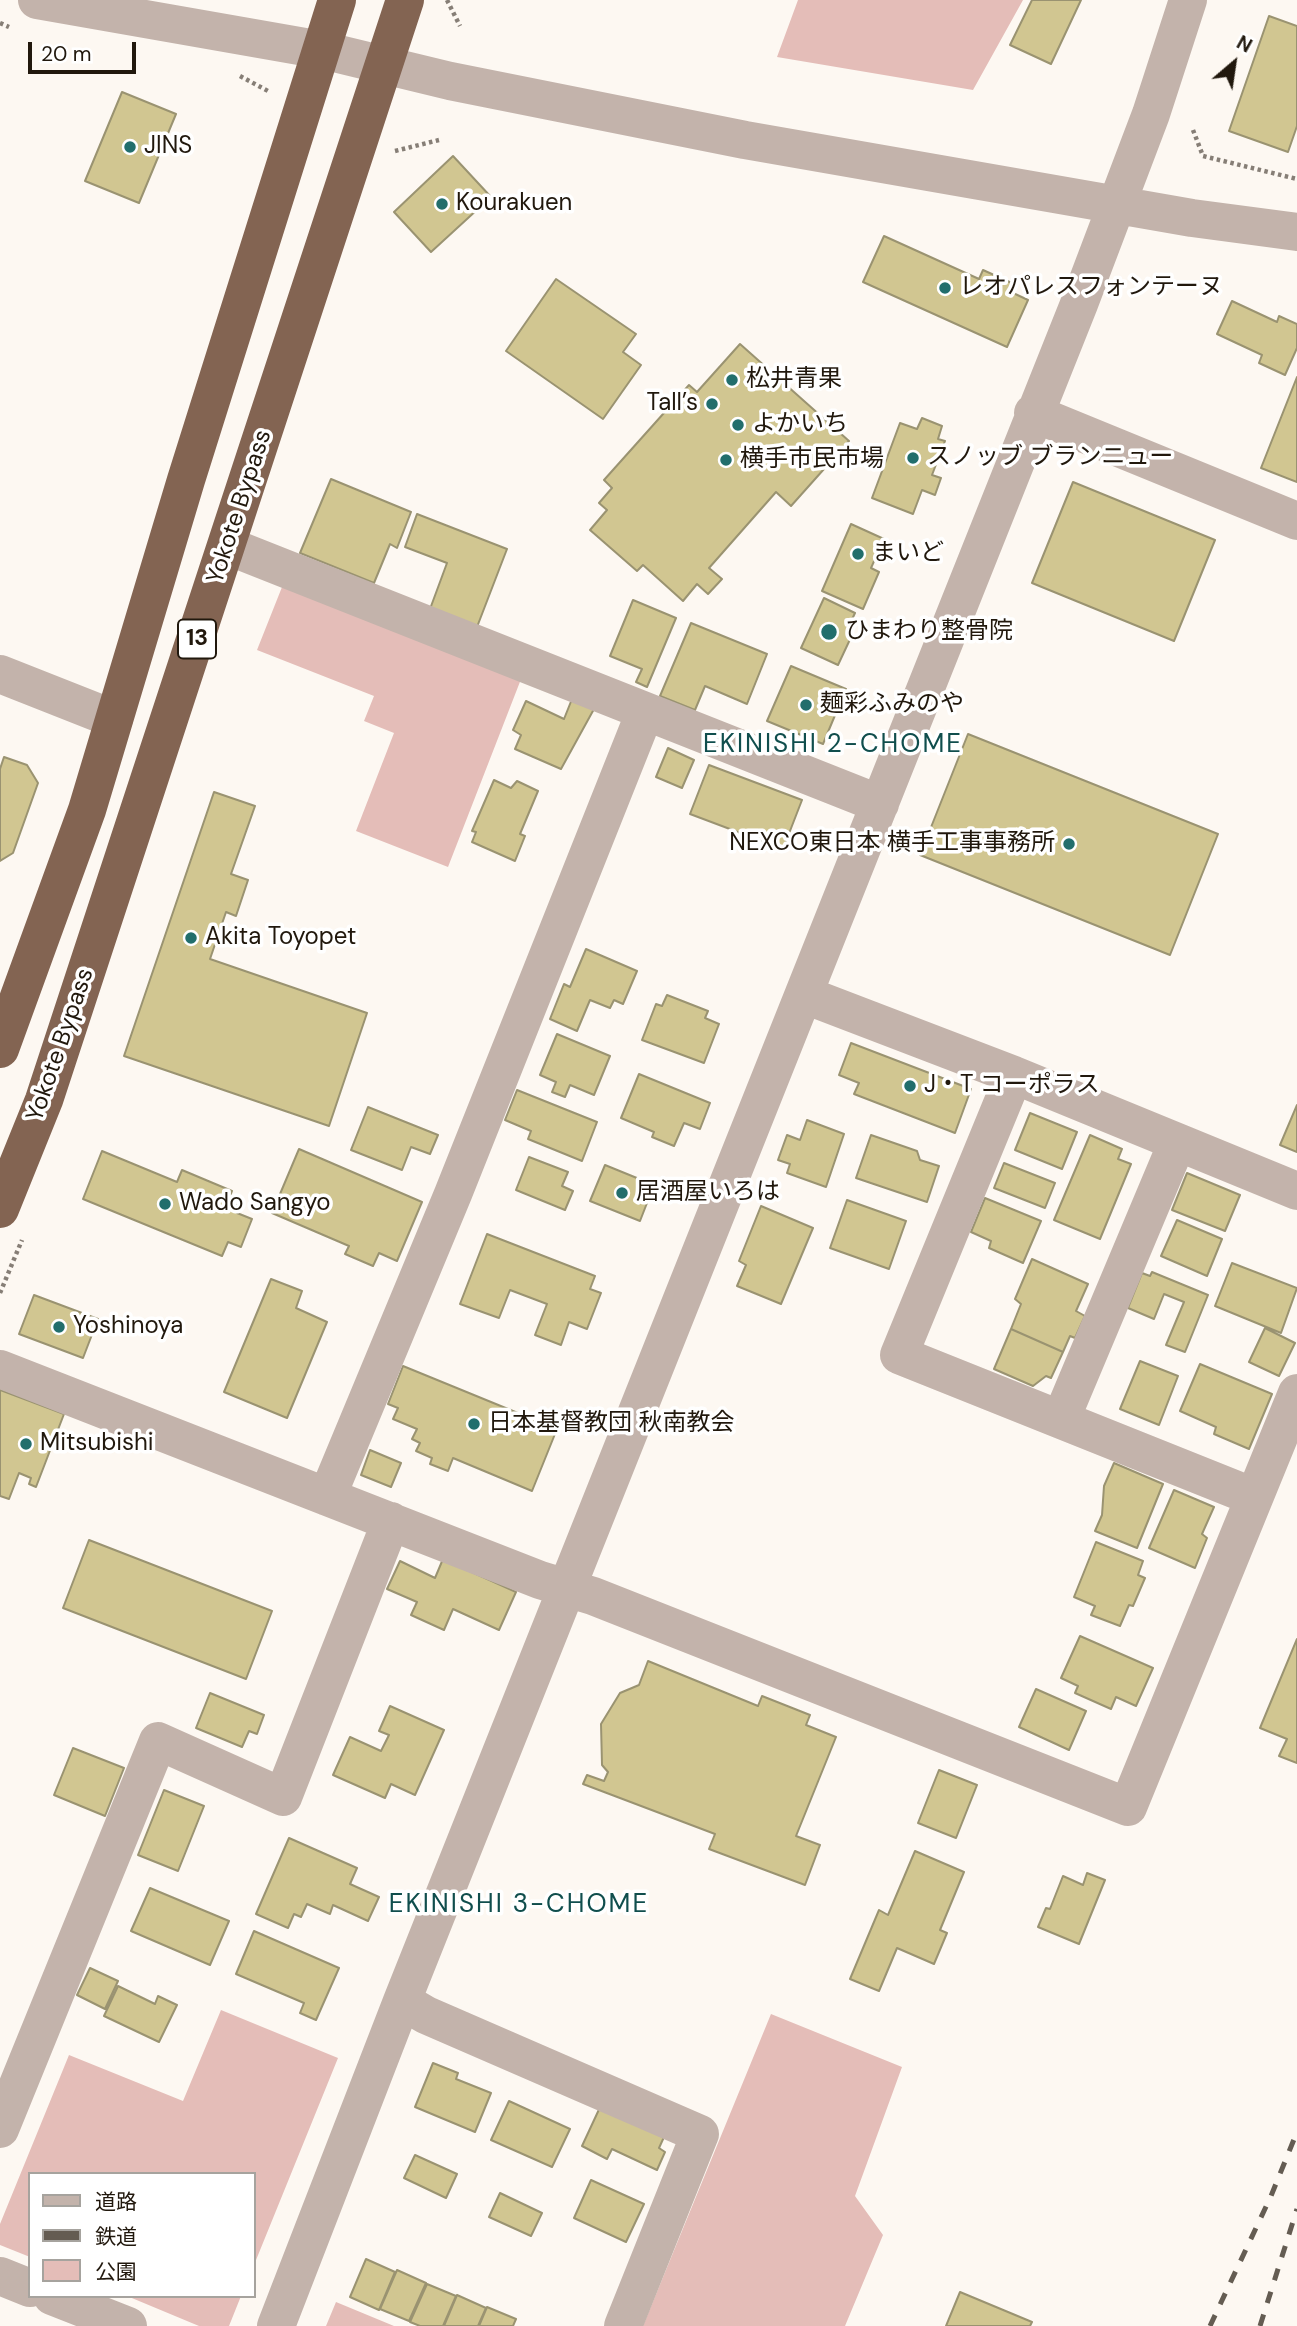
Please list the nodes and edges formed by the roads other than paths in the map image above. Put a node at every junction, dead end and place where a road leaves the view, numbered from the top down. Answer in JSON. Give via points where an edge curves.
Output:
{"nodes":[{"id":1,"x":37,"y":0,"type":"edge"},
{"id":2,"x":337,"y":0,"type":"edge"},
{"id":3,"x":405,"y":0,"type":"edge"},
{"id":4,"x":1188,"y":0,"type":"edge"},
{"id":5,"x":322,"y":50,"type":"junction"},
{"id":6,"x":383,"y":65,"type":"junction"},
{"id":7,"x":1116,"y":205,"type":"junction"},
{"id":8,"x":1297,"y":232,"type":"edge"},
{"id":9,"x":1033,"y":413,"type":"junction"},
{"id":10,"x":1297,"y":522,"type":"edge"},
{"id":11,"x":228,"y":545,"type":"junction"},
{"id":12,"x":0,"y":674,"type":"edge"},
{"id":13,"x":645,"y":712,"type":"junction"},
{"id":14,"x":114,"y":719,"type":"junction"},
{"id":15,"x":880,"y":804,"type":"junction"},
{"id":16,"x":805,"y":995,"type":"junction"},
{"id":17,"x":0,"y":1048,"type":"edge"},
{"id":18,"x":1014,"y":1075,"type":"junction"},
{"id":19,"x":1177,"y":1143,"type":"junction"},
{"id":20,"x":1297,"y":1191,"type":"edge"},
{"id":21,"x":0,"y":1209,"type":"edge"},
{"id":22,"x":0,"y":1369,"type":"edge"},
{"id":23,"x":1297,"y":1393,"type":"edge"},
{"id":24,"x":1061,"y":1419,"type":"junction"},
{"id":25,"x":327,"y":1497,"type":"junction"},
{"id":26,"x":1254,"y":1497,"type":"junction"},
{"id":27,"x":391,"y":1521,"type":"junction"},
{"id":28,"x":567,"y":1588,"type":"junction"},
{"id":29,"x":402,"y":2001,"type":"junction"},
{"id":30,"x":0,"y":2129,"type":"edge"},
{"id":31,"x":0,"y":2276,"type":"edge"},
{"id":32,"x":28,"y":2287,"type":"edge"},
{"id":33,"x":57,"y":2298,"type":"edge"},
{"id":34,"x":128,"y":2326,"type":"edge"},
{"id":35,"x":276,"y":2326,"type":"edge"},
{"id":36,"x":623,"y":2326,"type":"edge"}],
"edges":[{"from":1,"to":5,"type":"street"},
{"from":2,"to":5,"type":"highway","number":"13"},
{"from":3,"to":6,"type":"highway","name":"Yokote Bypass","number":"13"},
{"from":4,"to":7,"type":"street"},
{"from":5,"to":6,"type":"street"},
{"from":5,"to":14,"type":"highway","number":"13"},
{"from":6,"to":7,"type":"street","via":[[745,140]]},
{"from":6,"to":11,"type":"highway","name":"Yokote Bypass","number":"13"},
{"from":7,"to":8,"type":"street"},
{"from":7,"to":9,"type":"street"},
{"from":9,"to":10,"type":"street"},
{"from":9,"to":15,"type":"street"},
{"from":11,"to":13,"type":"street"},
{"from":11,"to":21,"type":"highway","name":"Yokote Bypass","number":"13","via":[[44,1100]]},
{"from":12,"to":14,"type":"street"},
{"from":13,"to":15,"type":"street"},
{"from":13,"to":25,"type":"street"},
{"from":14,"to":17,"type":"highway","number":"13","via":[[87,810]]},
{"from":15,"to":16,"type":"street"},
{"from":16,"to":18,"type":"street"},
{"from":16,"to":28,"type":"street"},
{"from":18,"to":19,"type":"street"},
{"from":18,"to":24,"type":"street","via":[[899,1355]]},
{"from":19,"to":20,"type":"street"},
{"from":19,"to":24,"type":"street"},
{"from":22,"to":25,"type":"street"},
{"from":23,"to":26,"type":"street"},
{"from":24,"to":26,"type":"street"},
{"from":25,"to":27,"type":"street"},
{"from":26,"to":28,"type":"street","via":[[1128,1807]]},
{"from":27,"to":28,"type":"street"},
{"from":27,"to":30,"type":"street","via":[[283,1797],[158,1741]]},
{"from":28,"to":29,"type":"street"},
{"from":29,"to":35,"type":"street"},
{"from":29,"to":36,"type":"street","via":[[700,2133]]},
{"from":31,"to":32,"type":"street"},
{"from":33,"to":34,"type":"street"}]}
